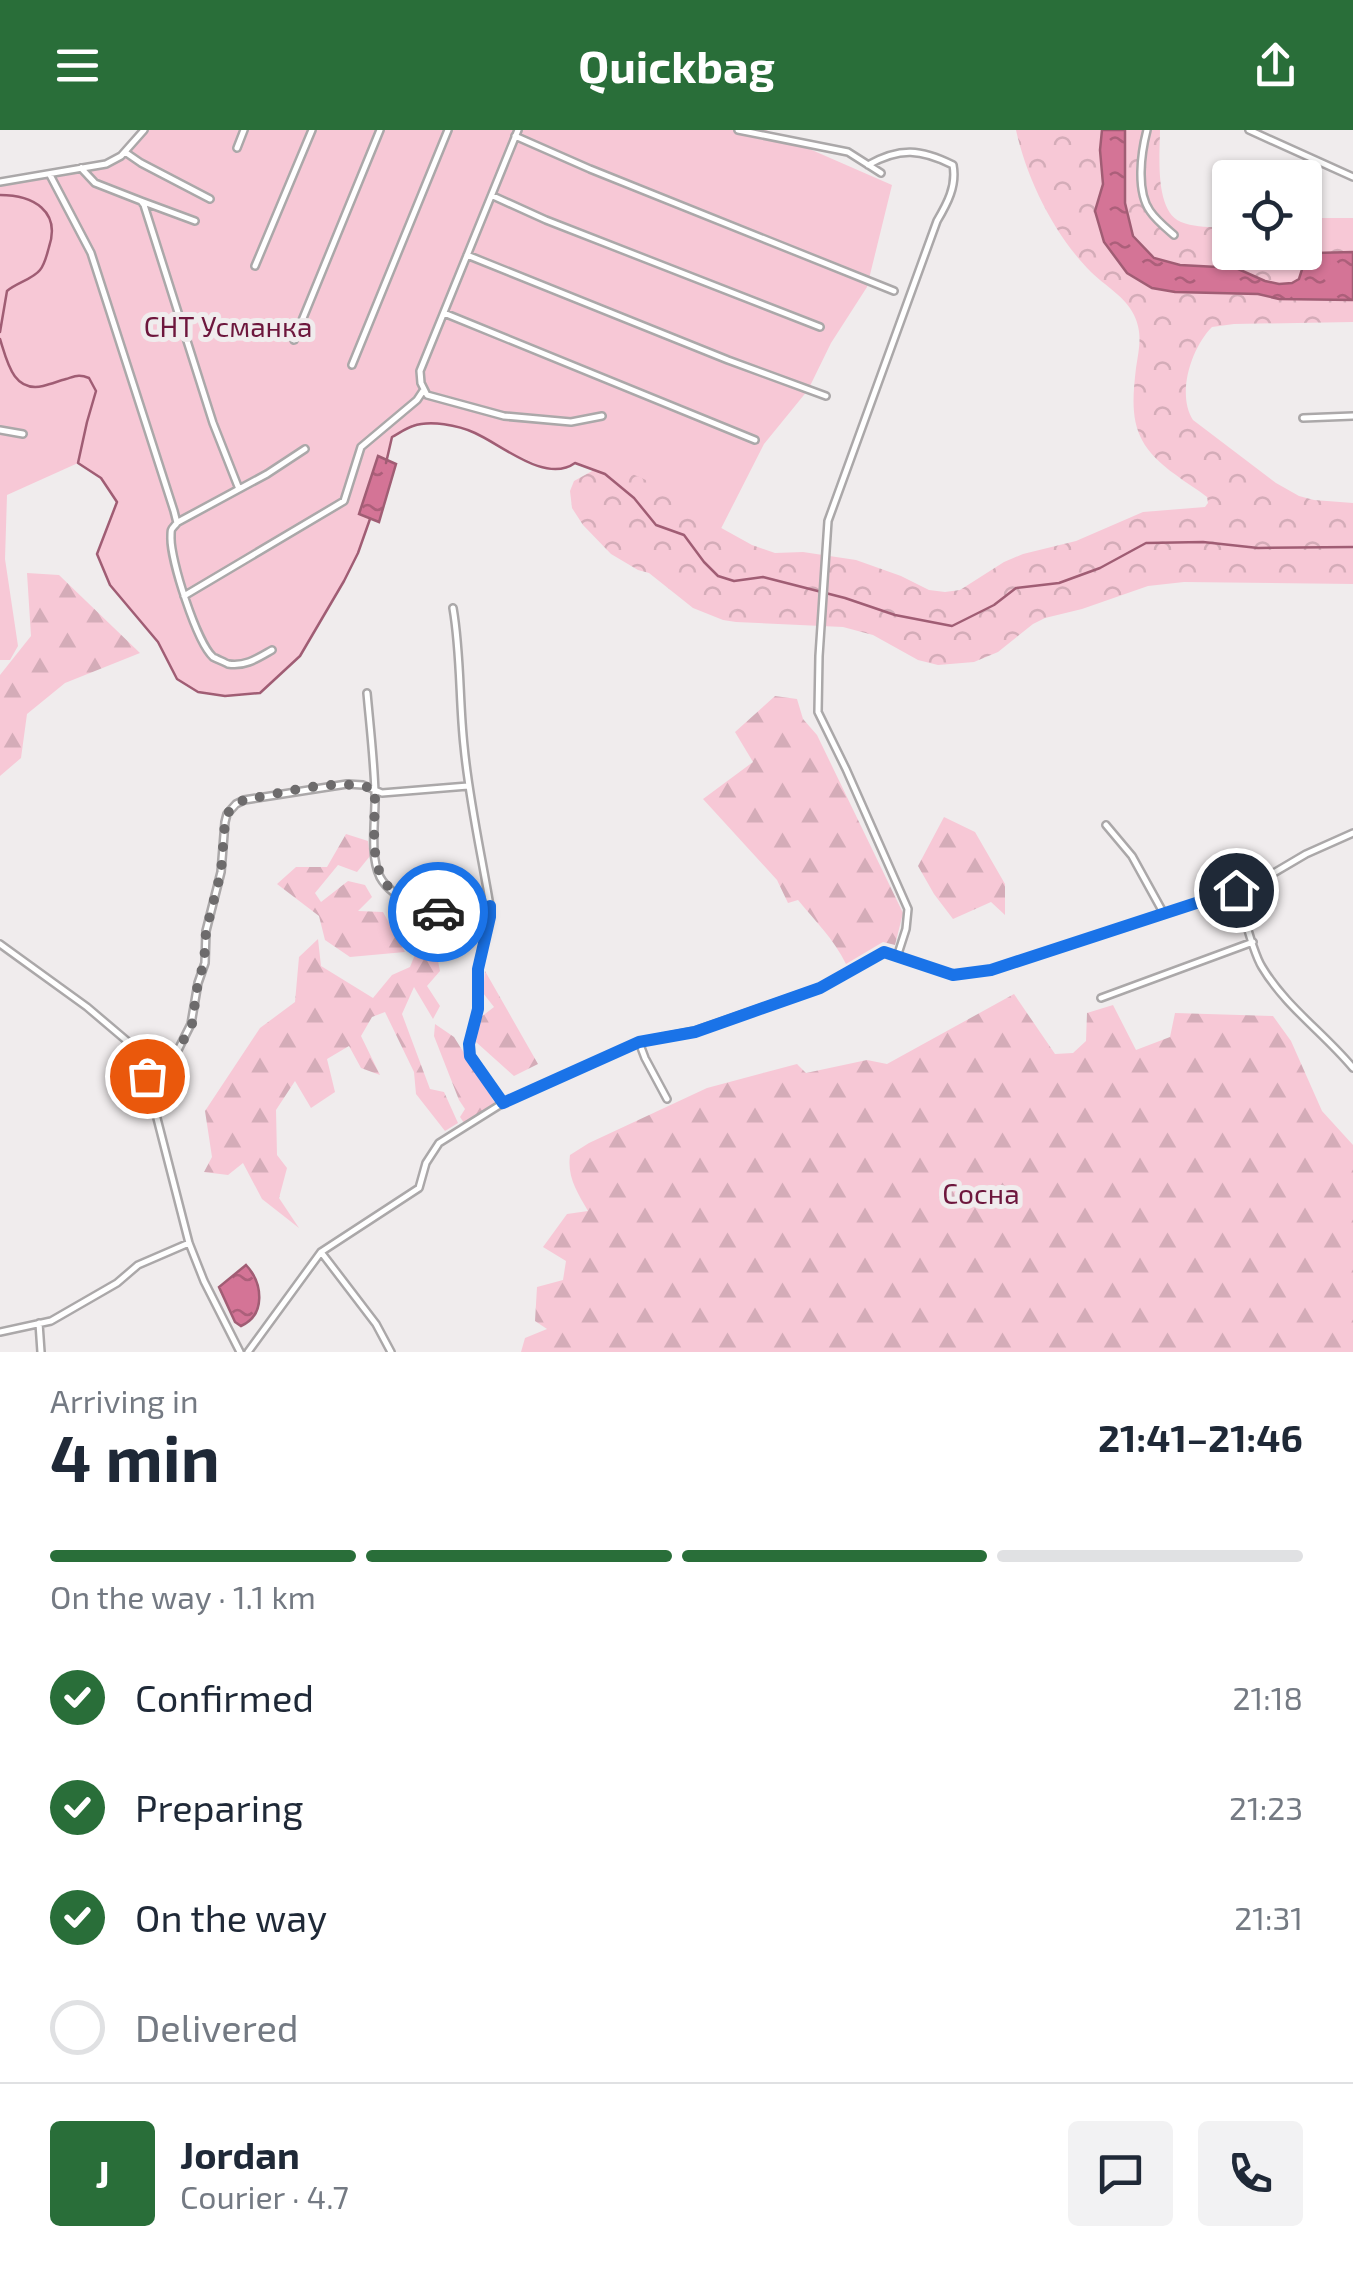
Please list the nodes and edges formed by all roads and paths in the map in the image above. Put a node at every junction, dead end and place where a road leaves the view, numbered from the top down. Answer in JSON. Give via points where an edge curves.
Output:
{"nodes":[{"id":1,"x":144,"y":130,"type":"edge"},
{"id":2,"x":244,"y":130,"type":"edge"},
{"id":3,"x":312,"y":130,"type":"edge"},
{"id":4,"x":380,"y":130,"type":"edge"},
{"id":5,"x":448,"y":130,"type":"edge"},
{"id":6,"x":738,"y":130,"type":"edge"},
{"id":7,"x":1147,"y":130,"type":"edge"},
{"id":8,"x":1249,"y":130,"type":"edge"},
{"id":9,"x":516,"y":133,"type":"edge"},
{"id":10,"x":237,"y":148,"type":"dead end"},
{"id":11,"x":125,"y":152,"type":"junction"},
{"id":12,"x":868,"y":164,"type":"junction"},
{"id":13,"x":81,"y":168,"type":"junction"},
{"id":14,"x":881,"y":173,"type":"dead end"},
{"id":15,"x":50,"y":175,"type":"junction"},
{"id":16,"x":1353,"y":177,"type":"edge"},
{"id":17,"x":0,"y":182,"type":"edge"},
{"id":18,"x":492,"y":196,"type":"junction"},
{"id":19,"x":210,"y":199,"type":"dead end"},
{"id":20,"x":141,"y":200,"type":"junction"},
{"id":21,"x":195,"y":221,"type":"dead end"},
{"id":22,"x":1174,"y":236,"type":"dead end"},
{"id":23,"x":467,"y":255,"type":"junction"},
{"id":24,"x":255,"y":266,"type":"dead end"},
{"id":25,"x":894,"y":291,"type":"dead end"},
{"id":26,"x":444,"y":313,"type":"junction"},
{"id":27,"x":820,"y":327,"type":"dead end"},
{"id":28,"x":294,"y":340,"type":"dead end"},
{"id":29,"x":352,"y":365,"type":"dead end"},
{"id":30,"x":424,"y":389,"type":"junction"},
{"id":31,"x":826,"y":396,"type":"dead end"},
{"id":32,"x":602,"y":416,"type":"dead end"},
{"id":33,"x":1353,"y":416,"type":"edge"},
{"id":34,"x":1303,"y":418,"type":"dead end"},
{"id":35,"x":0,"y":430,"type":"edge"},
{"id":36,"x":24,"y":434,"type":"dead end"},
{"id":37,"x":754,"y":440,"type":"dead end"},
{"id":38,"x":304,"y":449,"type":"dead end"},
{"id":39,"x":239,"y":489,"type":"junction"},
{"id":40,"x":177,"y":523,"type":"junction"},
{"id":41,"x":184,"y":596,"type":"junction"},
{"id":42,"x":453,"y":608,"type":"dead end"},
{"id":43,"x":272,"y":650,"type":"dead end"},
{"id":44,"x":367,"y":693,"type":"dead end"},
{"id":45,"x":468,"y":786,"type":"junction"},
{"id":46,"x":375,"y":789,"type":"junction"},
{"id":47,"x":1106,"y":825,"type":"dead end"},
{"id":48,"x":1353,"y":833,"type":"edge"},
{"id":49,"x":1236,"y":890,"type":"junction"},
{"id":50,"x":490,"y":906,"type":"junction"},
{"id":51,"x":1164,"y":914,"type":"junction"},
{"id":52,"x":1253,"y":942,"type":"junction"},
{"id":53,"x":0,"y":944,"type":"edge"},
{"id":54,"x":897,"y":956,"type":"junction"},
{"id":55,"x":1101,"y":998,"type":"dead end"},
{"id":56,"x":639,"y":1042,"type":"junction"},
{"id":57,"x":1353,"y":1068,"type":"edge"},
{"id":58,"x":147,"y":1076,"type":"junction"},
{"id":59,"x":667,"y":1099,"type":"dead end"},
{"id":60,"x":503,"y":1103,"type":"junction"},
{"id":61,"x":189,"y":1243,"type":"junction"},
{"id":62,"x":322,"y":1252,"type":"junction"},
{"id":63,"x":39,"y":1324,"type":"junction"},
{"id":64,"x":0,"y":1332,"type":"edge"},
{"id":65,"x":42,"y":1352,"type":"edge"},
{"id":66,"x":240,"y":1352,"type":"edge"},
{"id":67,"x":248,"y":1352,"type":"edge"},
{"id":68,"x":392,"y":1352,"type":"edge"}],
"edges":[{"from":1,"to":11,"type":"street"},
{"from":2,"to":10,"type":"street"},
{"from":3,"to":24,"type":"street"},
{"from":4,"to":28,"type":"street"},
{"from":5,"to":29,"type":"street"},
{"from":6,"to":12,"type":"street","via":[[848,152]]},
{"from":7,"to":22,"type":"street","via":[[1142,182],[1148,209]]},
{"from":8,"to":16,"type":"street"},
{"from":9,"to":18,"type":"street"},
{"from":9,"to":25,"type":"street"},
{"from":11,"to":13,"type":"street"},
{"from":11,"to":19,"type":"street"},
{"from":12,"to":14,"type":"street"},
{"from":12,"to":54,"type":"street","via":[[886,154],[927,152],[953,166],[954,175],[828,521],[823,578],[818,712],[908,909]]},
{"from":13,"to":15,"type":"street"},
{"from":13,"to":20,"type":"street","via":[[95,183]]},
{"from":15,"to":17,"type":"street"},
{"from":15,"to":40,"type":"street","via":[[91,253]]},
{"from":18,"to":23,"type":"street"},
{"from":18,"to":27,"type":"street"},
{"from":20,"to":21,"type":"street"},
{"from":20,"to":39,"type":"street"},
{"from":23,"to":26,"type":"street"},
{"from":23,"to":31,"type":"street"},
{"from":26,"to":30,"type":"street","via":[[420,371]]},
{"from":26,"to":37,"type":"street"},
{"from":30,"to":32,"type":"street","via":[[504,416],[571,422]]},
{"from":30,"to":41,"type":"street","via":[[360,447],[344,501]]},
{"from":33,"to":34,"type":"street"},
{"from":35,"to":36,"type":"street"},
{"from":38,"to":39,"type":"street"},
{"from":39,"to":40,"type":"street"},
{"from":40,"to":41,"type":"street","via":[[170,542]]},
{"from":41,"to":43,"type":"street","via":[[214,658],[250,663]]},
{"from":42,"to":45,"type":"street"},
{"from":44,"to":46,"type":"street"},
{"from":45,"to":46,"type":"street"},
{"from":45,"to":50,"type":"street"},
{"from":46,"to":50,"type":"street","via":[[381,880],[423,908],[470,914]]},
{"from":46,"to":58,"type":"street","via":[[320,787],[244,800],[227,814],[192,1024],[172,1062]]},
{"from":47,"to":51,"type":"street"},
{"from":48,"to":49,"type":"street"},
{"from":49,"to":51,"type":"street"},
{"from":49,"to":52,"type":"street"},
{"from":50,"to":60,"type":"street","via":[[469,1044],[470,1056]]},
{"from":51,"to":54,"type":"street","via":[[991,970],[953,975]]},
{"from":52,"to":55,"type":"street"},
{"from":52,"to":57,"type":"street","via":[[1260,966]]},
{"from":53,"to":58,"type":"street","via":[[140,1052]]},
{"from":54,"to":56,"type":"street","via":[[884,952],[820,988],[695,1032]]},
{"from":56,"to":59,"type":"street"},
{"from":56,"to":60,"type":"street"},
{"from":58,"to":61,"type":"street"},
{"from":60,"to":62,"type":"street","via":[[439,1143],[419,1188]]},
{"from":61,"to":63,"type":"street"},
{"from":61,"to":66,"type":"street"},
{"from":62,"to":67,"type":"street"},
{"from":62,"to":68,"type":"street"},
{"from":63,"to":64,"type":"street"},
{"from":63,"to":65,"type":"street"}]}
